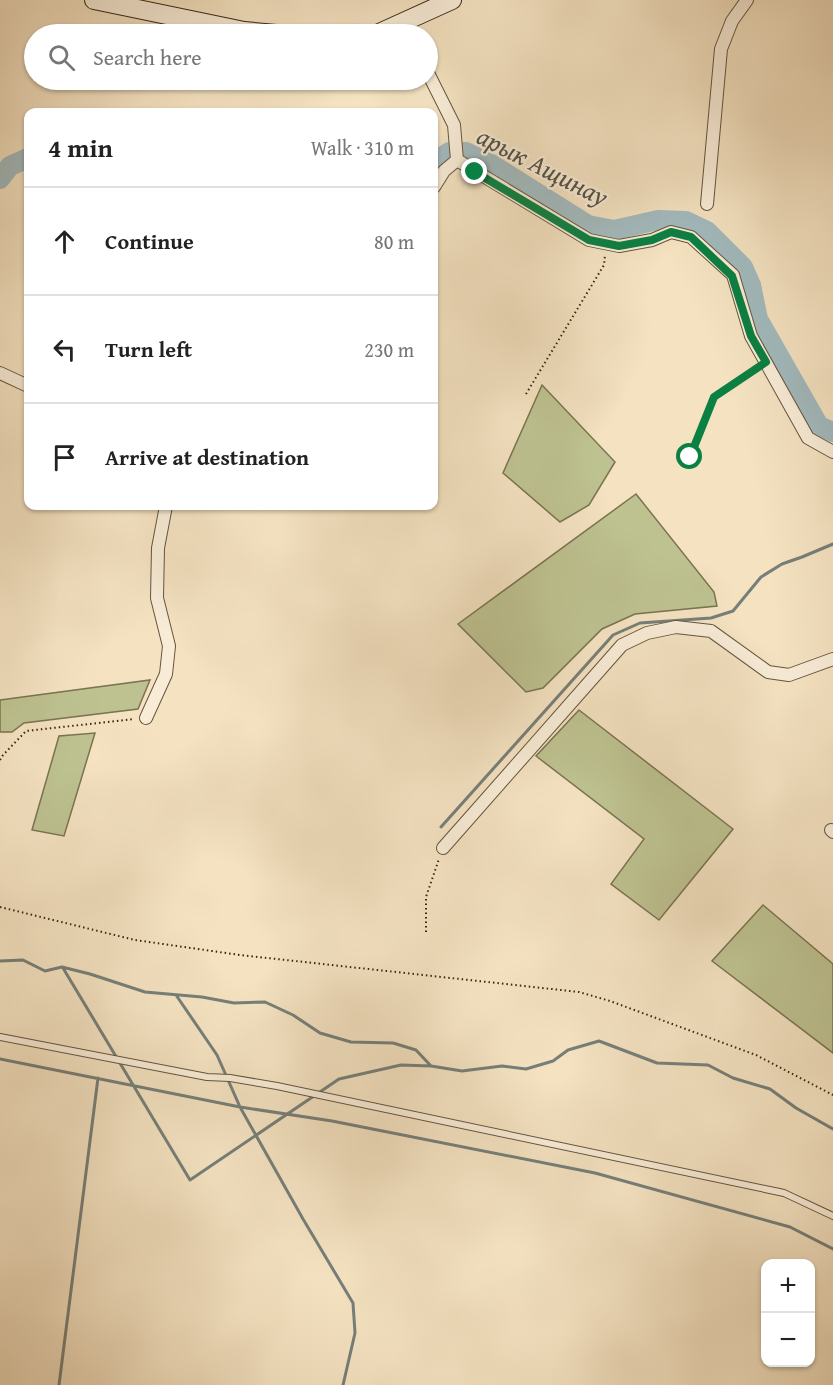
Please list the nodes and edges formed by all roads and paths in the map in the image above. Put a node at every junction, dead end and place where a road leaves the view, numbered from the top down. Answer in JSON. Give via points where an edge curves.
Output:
{"nodes":[{"id":1,"x":94,"y":0,"type":"edge"},
{"id":2,"x":452,"y":0,"type":"edge"},
{"id":3,"x":747,"y":0,"type":"edge"},
{"id":4,"x":210,"y":24,"type":"edge"},
{"id":5,"x":404,"y":24,"type":"edge"},
{"id":6,"x":436,"y":90,"type":"edge"},
{"id":7,"x":457,"y":160,"type":"junction"},
{"id":8,"x":438,"y":181,"type":"edge"},
{"id":9,"x":708,"y":204,"type":"dead end"},
{"id":10,"x":606,"y":243,"type":"junction"},
{"id":11,"x":766,"y":362,"type":"junction"},
{"id":12,"x":0,"y":373,"type":"edge"},
{"id":13,"x":24,"y":384,"type":"edge"},
{"id":14,"x":526,"y":394,"type":"dead end"},
{"id":15,"x":833,"y":452,"type":"edge"},
{"id":16,"x":690,"y":457,"type":"dead end"},
{"id":17,"x":165,"y":510,"type":"edge"},
{"id":18,"x":833,"y":658,"type":"edge"},
{"id":19,"x":146,"y":718,"type":"joint"},
{"id":20,"x":0,"y":760,"type":"edge"},
{"id":21,"x":443,"y":848,"type":"joint"},
{"id":22,"x":0,"y":907,"type":"edge"},
{"id":23,"x":426,"y":932,"type":"dead end"},
{"id":24,"x":0,"y":1037,"type":"edge"},
{"id":25,"x":833,"y":1095,"type":"edge"},
{"id":26,"x":833,"y":1216,"type":"edge"}],
"edges":[{"from":1,"to":4,"type":"main road"},
{"from":2,"to":5,"type":"main road"},
{"from":3,"to":9,"type":"street","via":[[732,21],[721,49]]},
{"from":6,"to":7,"type":"street","via":[[454,125]]},
{"from":7,"to":8,"type":"street"},
{"from":7,"to":10,"type":"street","via":[[589,240]]},
{"from":10,"to":11,"type":"street","via":[[619,246],[671,232],[691,237],[732,276],[751,336]]},
{"from":10,"to":14,"type":"path","via":[[604,265]]},
{"from":11,"to":15,"type":"street","via":[[808,438]]},
{"from":11,"to":16,"type":"path","via":[[714,397]]},
{"from":12,"to":13,"type":"street"},
{"from":17,"to":19,"type":"street","via":[[158,548],[157,598],[169,646],[166,674]]},
{"from":18,"to":21,"type":"street","via":[[789,675],[768,672],[711,631],[676,627],[647,633],[622,645]]},
{"from":19,"to":20,"type":"path","via":[[26,731]]},
{"from":21,"to":23,"type":"path","via":[[426,897]]},
{"from":22,"to":25,"type":"path","via":[[135,940],[579,992],[756,1054]]},
{"from":24,"to":26,"type":"lane","via":[[207,1077],[277,1086],[784,1193]]}]}
